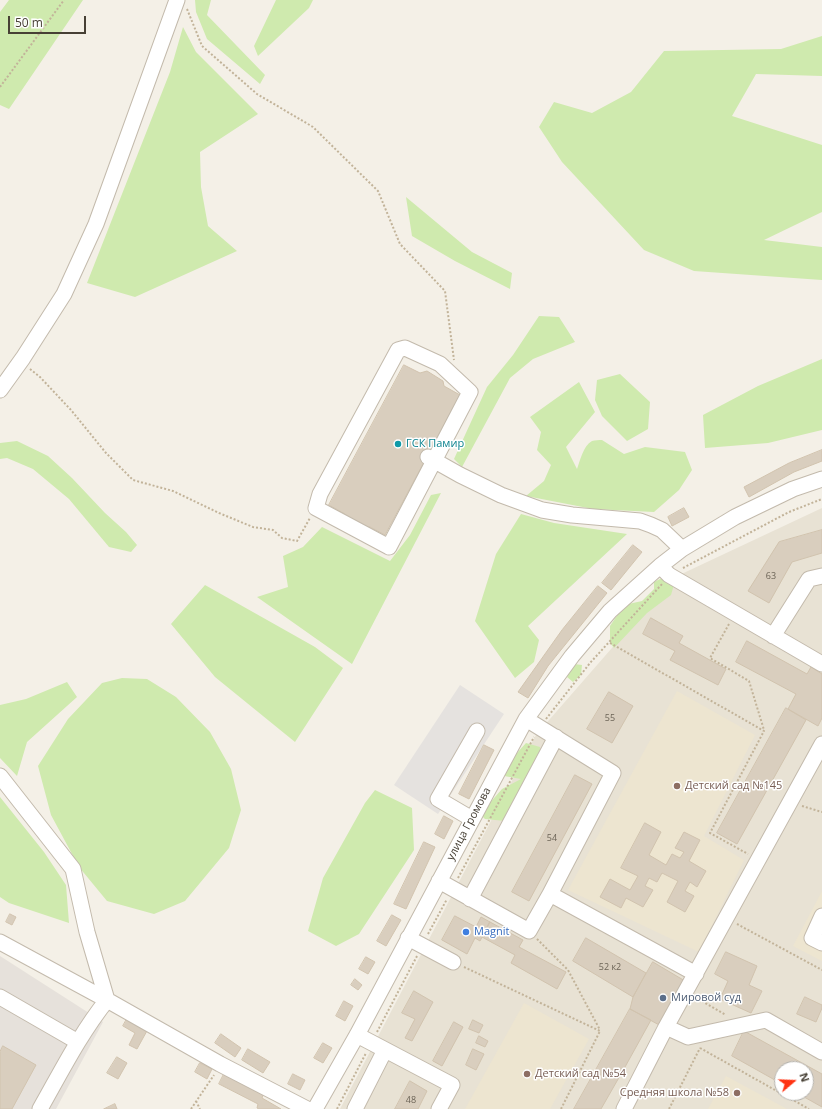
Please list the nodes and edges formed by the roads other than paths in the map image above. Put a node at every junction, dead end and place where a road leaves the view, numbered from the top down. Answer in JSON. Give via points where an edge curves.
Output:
{"nodes":[{"id":1,"x":182,"y":3,"type":"edge"},
{"id":2,"x":0,"y":390,"type":"edge"},
{"id":3,"x":431,"y":458,"type":"junction"},
{"id":4,"x":822,"y":479,"type":"edge"},
{"id":5,"x":682,"y":549,"type":"junction"},
{"id":6,"x":660,"y":566,"type":"junction"},
{"id":7,"x":822,"y":576,"type":"edge"},
{"id":8,"x":773,"y":636,"type":"junction"},
{"id":9,"x":822,"y":664,"type":"edge"},
{"id":10,"x":526,"y":719,"type":"junction"},
{"id":11,"x":476,"y":731,"type":"dead end"},
{"id":12,"x":556,"y":737,"type":"junction"},
{"id":13,"x":822,"y":744,"type":"edge"},
{"id":14,"x":0,"y":776,"type":"edge"},
{"id":15,"x":472,"y":819,"type":"junction"},
{"id":16,"x":438,"y":881,"type":"junction"},
{"id":17,"x":550,"y":894,"type":"junction"},
{"id":18,"x":470,"y":899,"type":"junction"},
{"id":19,"x":822,"y":916,"type":"edge"},
{"id":20,"x":408,"y":938,"type":"junction"},
{"id":21,"x":0,"y":942,"type":"edge"},
{"id":22,"x":822,"y":943,"type":"edge"},
{"id":23,"x":453,"y":962,"type":"road end"},
{"id":24,"x":696,"y":974,"type":"junction"},
{"id":25,"x":0,"y":997,"type":"edge"},
{"id":26,"x":107,"y":1000,"type":"junction"},
{"id":27,"x":666,"y":1027,"type":"junction"},
{"id":28,"x":357,"y":1035,"type":"junction"},
{"id":29,"x":78,"y":1042,"type":"junction"},
{"id":30,"x":385,"y":1050,"type":"junction"},
{"id":31,"x":822,"y":1052,"type":"edge"},
{"id":32,"x":40,"y":1109,"type":"edge"},
{"id":33,"x":307,"y":1109,"type":"edge"},
{"id":34,"x":315,"y":1109,"type":"edge"},
{"id":35,"x":356,"y":1109,"type":"edge"},
{"id":36,"x":439,"y":1109,"type":"edge"},
{"id":37,"x":624,"y":1109,"type":"edge"}],
"edges":[{"from":1,"to":2,"type":"street","via":[[96,224],[64,294]]},
{"from":3,"to":3,"type":"street","via":[[470,392],[440,364],[405,348],[398,350],[320,494],[316,508],[389,546]]},
{"from":3,"to":5,"type":"street","via":[[501,495],[542,510],[640,521],[662,530]]},
{"from":4,"to":5,"type":"street","name":"улица Громова","via":[[792,489],[735,517]]},
{"from":5,"to":6,"type":"street","name":"улица Громова"},
{"from":6,"to":8,"type":"street","via":[[670,575]]},
{"from":6,"to":10,"type":"street","name":"улица Громова","via":[[610,611],[572,656]]},
{"from":7,"to":8,"type":"street","via":[[809,580]]},
{"from":8,"to":9,"type":"street"},
{"from":10,"to":12,"type":"street"},
{"from":10,"to":15,"type":"street","name":"улица Громова"},
{"from":11,"to":15,"type":"street","via":[[438,799]]},
{"from":12,"to":17,"type":"street","via":[[613,773]]},
{"from":12,"to":18,"type":"street"},
{"from":13,"to":24,"type":"street"},
{"from":14,"to":26,"type":"street","via":[[73,869],[87,932]]},
{"from":15,"to":16,"type":"street","name":"улица Громова"},
{"from":16,"to":18,"type":"street"},
{"from":16,"to":20,"type":"street","name":"улица Громова"},
{"from":17,"to":18,"type":"street","via":[[529,931]]},
{"from":17,"to":24,"type":"street"},
{"from":19,"to":22,"type":"street","via":[[812,938]]},
{"from":20,"to":23,"type":"street"},
{"from":20,"to":28,"type":"street","name":"улица Громова"},
{"from":21,"to":26,"type":"street"},
{"from":24,"to":27,"type":"street"},
{"from":25,"to":29,"type":"street"},
{"from":26,"to":29,"type":"street"},
{"from":26,"to":33,"type":"street","via":[[220,1064]]},
{"from":27,"to":31,"type":"street","via":[[688,1037],[766,1020]]},
{"from":27,"to":37,"type":"street"},
{"from":28,"to":30,"type":"street"},
{"from":28,"to":34,"type":"street","name":"улица Громова"},
{"from":29,"to":32,"type":"street"},
{"from":30,"to":35,"type":"street"},
{"from":30,"to":36,"type":"street","via":[[452,1085]]}]}
